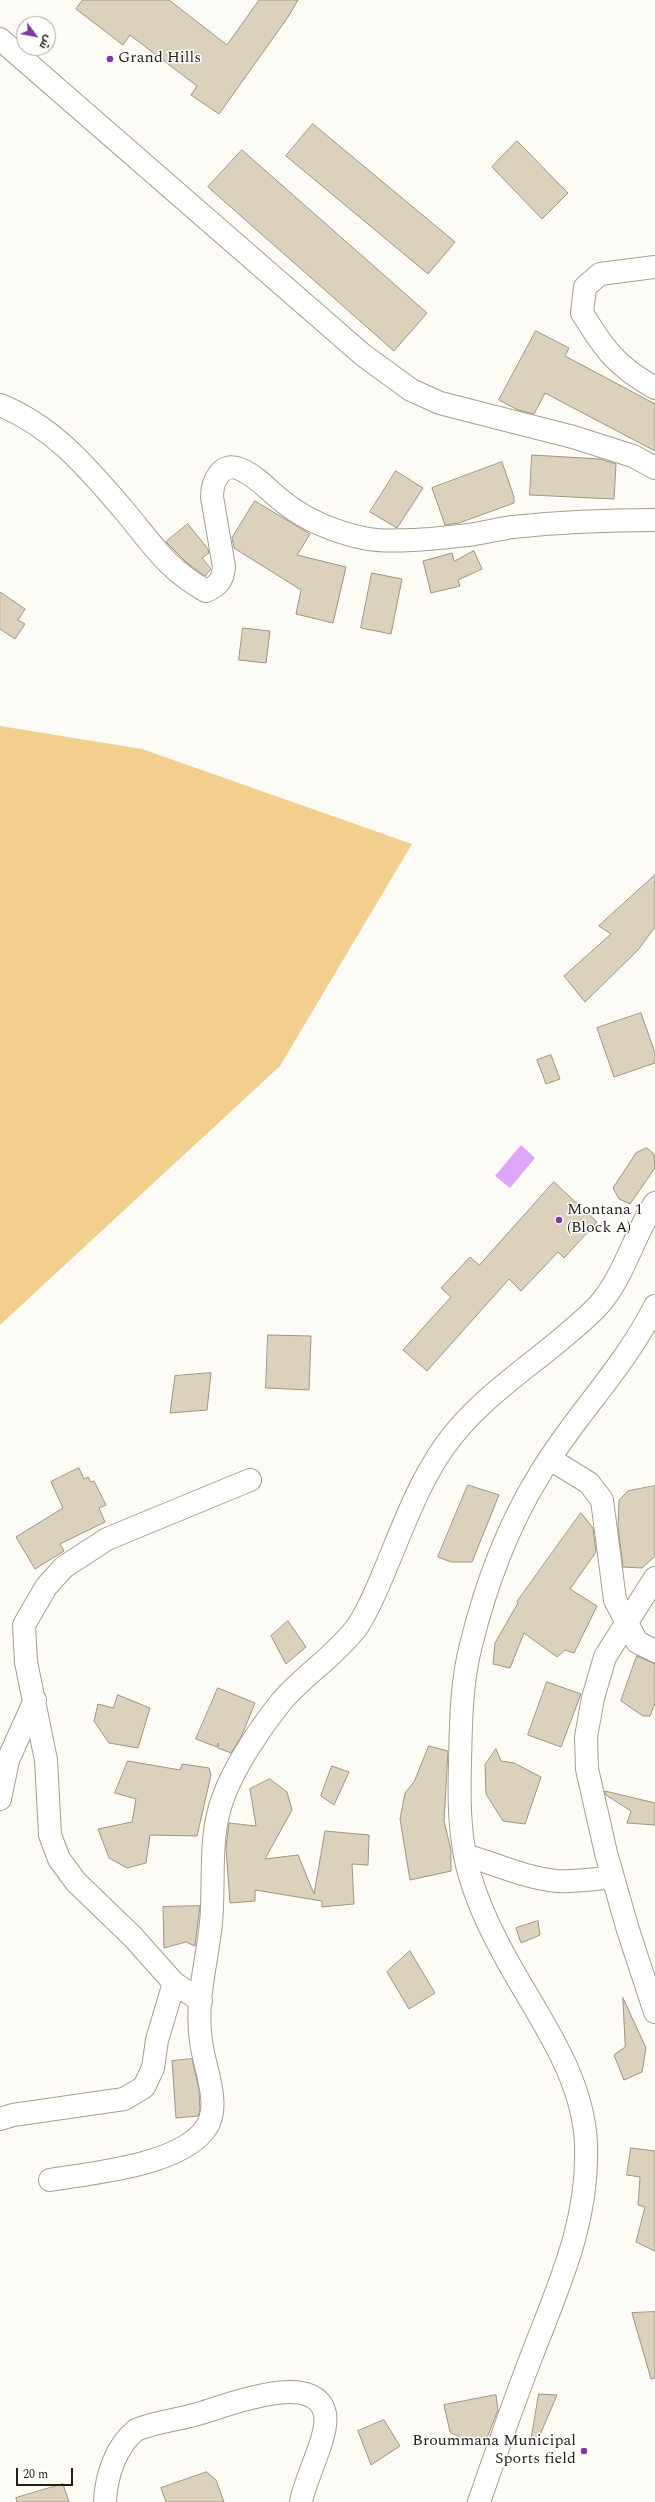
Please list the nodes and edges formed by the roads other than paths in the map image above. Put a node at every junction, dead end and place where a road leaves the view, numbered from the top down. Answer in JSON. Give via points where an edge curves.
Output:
{"nodes":[{"id":1,"x":0,"y":38,"type":"edge"},
{"id":2,"x":655,"y":267,"type":"edge"},
{"id":3,"x":655,"y":388,"type":"edge"},
{"id":4,"x":0,"y":405,"type":"edge"},
{"id":5,"x":655,"y":468,"type":"edge"},
{"id":6,"x":655,"y":520,"type":"edge"},
{"id":7,"x":655,"y":1203,"type":"edge"},
{"id":8,"x":655,"y":1306,"type":"edge"},
{"id":9,"x":550,"y":1460,"type":"junction"},
{"id":10,"x":250,"y":1480,"type":"dead end"},
{"id":11,"x":655,"y":1578,"type":"edge"},
{"id":12,"x":625,"y":1622,"type":"junction"},
{"id":13,"x":655,"y":1651,"type":"edge"},
{"id":14,"x":35,"y":1700,"type":"junction"},
{"id":15,"x":0,"y":1799,"type":"edge"},
{"id":16,"x":465,"y":1855,"type":"junction"},
{"id":17,"x":613,"y":1877,"type":"junction"},
{"id":18,"x":174,"y":1983,"type":"junction"},
{"id":19,"x":201,"y":2001,"type":"junction"},
{"id":20,"x":655,"y":2012,"type":"edge"},
{"id":21,"x":0,"y":2119,"type":"edge"},
{"id":22,"x":50,"y":2180,"type":"dead end"},
{"id":23,"x":105,"y":2502,"type":"edge"},
{"id":24,"x":301,"y":2502,"type":"edge"},
{"id":25,"x":479,"y":2502,"type":"edge"}],
"edges":[{"from":1,"to":5,"type":"street","via":[[363,356],[411,390],[440,404],[573,437],[633,456]]},
{"from":2,"to":3,"type":"street","via":[[600,274],[585,287],[582,313],[615,361]]},
{"from":4,"to":6,"type":"street","via":[[22,414],[55,435],[123,508],[173,570],[206,591],[216,587],[223,578],[224,566],[212,485],[219,473],[228,468],[240,468],[287,505],[318,524],[363,538],[384,540],[469,535],[512,527],[590,520]]},
{"from":7,"to":19,"type":"street","via":[[641,1223],[613,1285],[600,1304],[490,1397],[464,1421],[446,1444],[426,1474],[373,1600],[358,1625],[341,1647],[282,1701],[232,1776],[221,1801],[214,1831],[212,1910],[201,1978]]},
{"from":8,"to":9,"type":"street","via":[[630,1351]]},
{"from":9,"to":12,"type":"street","via":[[589,1483],[602,1500],[615,1600]]},
{"from":9,"to":16,"type":"street","via":[[538,1476],[512,1526],[470,1646],[461,1702],[459,1804]]},
{"from":10,"to":14,"type":"street","via":[[107,1539],[64,1567],[46,1587],[24,1625],[26,1662]]},
{"from":11,"to":12,"type":"street"},
{"from":12,"to":13,"type":"street","via":[[637,1642]]},
{"from":12,"to":17,"type":"street","via":[[605,1656],[593,1698],[586,1737],[587,1769]]},
{"from":14,"to":15,"type":"street","via":[[8,1760]]},
{"from":14,"to":18,"type":"street","via":[[46,1760],[50,1835],[59,1859],[76,1882],[134,1937]]},
{"from":16,"to":17,"type":"street","via":[[519,1874],[558,1881]]},
{"from":16,"to":25,"type":"street","via":[[483,1910],[501,1950],[537,2009],[560,2054],[582,2114],[586,2141],[585,2193],[570,2259]]},
{"from":17,"to":20,"type":"street"},
{"from":18,"to":19,"type":"street"},
{"from":18,"to":21,"type":"street","via":[[157,2040],[153,2068],[144,2087],[124,2099]]},
{"from":19,"to":22,"type":"street","via":[[200,2038],[212,2094],[209,2124],[203,2133],[173,2154],[112,2170]]},
{"from":23,"to":24,"type":"street","via":[[105,2491],[118,2449],[136,2430],[266,2393],[295,2391],[311,2397],[321,2406],[326,2421]]}]}
